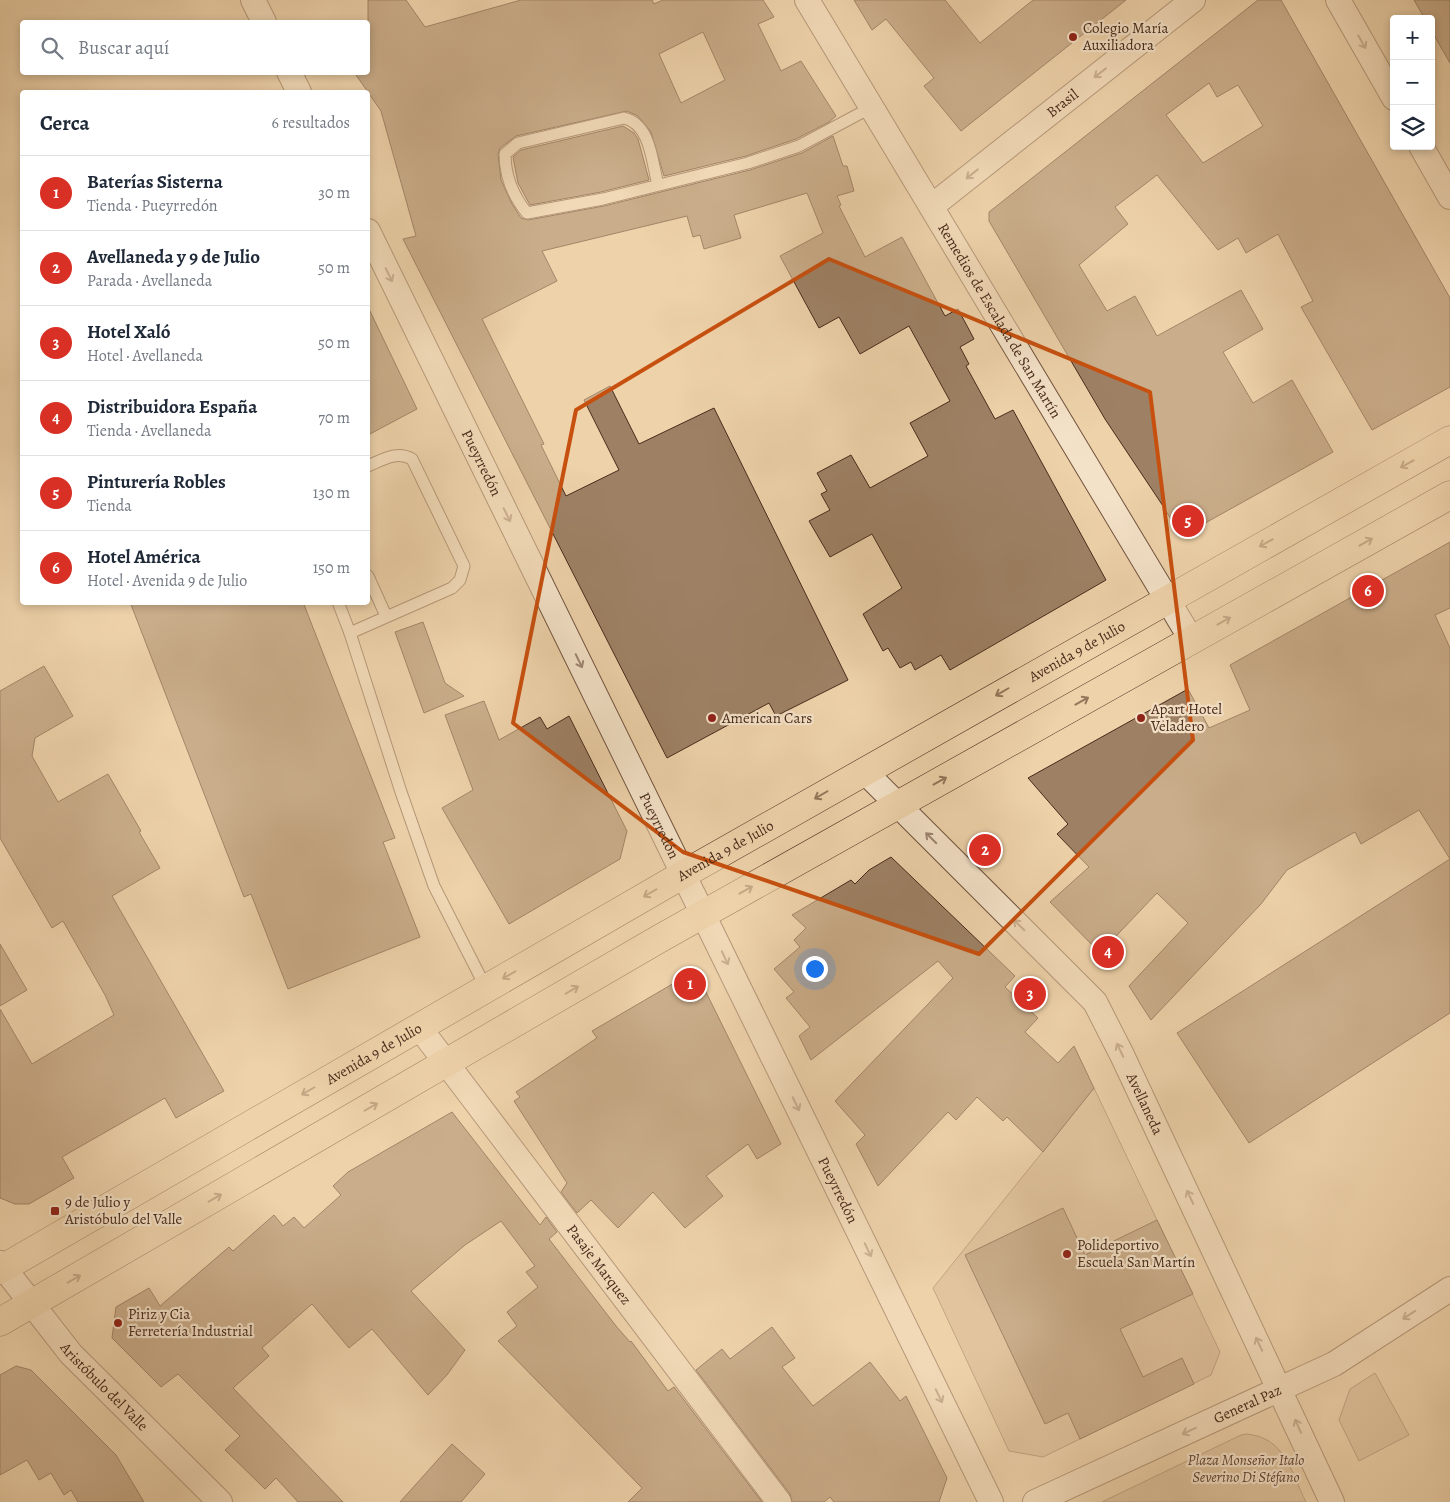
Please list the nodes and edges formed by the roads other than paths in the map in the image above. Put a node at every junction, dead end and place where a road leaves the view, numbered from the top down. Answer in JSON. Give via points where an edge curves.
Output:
{"nodes":[{"id":1,"x":253,"y":0,"type":"edge"},
{"id":2,"x":807,"y":0,"type":"edge"},
{"id":3,"x":1193,"y":0,"type":"edge"},
{"id":4,"x":1338,"y":0,"type":"edge"},
{"id":5,"x":263,"y":20,"type":"edge"},
{"id":6,"x":290,"y":75,"type":"edge"},
{"id":7,"x":298,"y":90,"type":"edge"},
{"id":8,"x":1390,"y":91,"type":"edge"},
{"id":9,"x":872,"y":107,"type":"junction"},
{"id":10,"x":1423,"y":150,"type":"edge"},
{"id":11,"x":658,"y":185,"type":"junction"},
{"id":12,"x":1450,"y":198,"type":"edge"},
{"id":13,"x":932,"y":206,"type":"junction"},
{"id":14,"x":370,"y":236,"type":"edge"},
{"id":15,"x":1450,"y":440,"type":"edge"},
{"id":16,"x":370,"y":465,"type":"edge"},
{"id":17,"x":1450,"y":495,"type":"edge"},
{"id":18,"x":370,"y":580,"type":"edge"},
{"id":19,"x":1167,"y":599,"type":"junction"},
{"id":20,"x":339,"y":605,"type":"edge"},
{"id":21,"x":386,"y":616,"type":"junction"},
{"id":22,"x":350,"y":633,"type":"junction"},
{"id":23,"x":1192,"y":639,"type":"junction"},
{"id":24,"x":864,"y":771,"type":"junction"},
{"id":25,"x":898,"y":805,"type":"junction"},
{"id":26,"x":684,"y":874,"type":"junction"},
{"id":27,"x":704,"y":914,"type":"junction"},
{"id":28,"x":486,"y":988,"type":"junction"},
{"id":29,"x":419,"y":1027,"type":"junction"},
{"id":30,"x":446,"y":1063,"type":"junction"},
{"id":31,"x":1,"y":1267,"type":"edge"},
{"id":32,"x":1450,"y":1289,"type":"edge"},
{"id":33,"x":32,"y":1304,"type":"junction"},
{"id":34,"x":0,"y":1322,"type":"edge"},
{"id":35,"x":1280,"y":1388,"type":"junction"},
{"id":36,"x":220,"y":1502,"type":"edge"},
{"id":37,"x":779,"y":1502,"type":"edge"},
{"id":38,"x":991,"y":1502,"type":"edge"},
{"id":39,"x":1035,"y":1502,"type":"edge"},
{"id":40,"x":1332,"y":1502,"type":"edge"}],
"edges":[{"from":1,"to":5,"type":"street"},
{"from":2,"to":9,"type":"street","name":"Remedios de Escalada de San Martín"},
{"from":3,"to":13,"type":"street","name":"Brasil","one_way":true},
{"from":4,"to":8,"type":"street","one_way":true},
{"from":6,"to":7,"type":"street"},
{"from":9,"to":11,"type":"lane","via":[[799,146],[748,163]]},
{"from":9,"to":13,"type":"street","name":"Remedios de Escalada de San Martín"},
{"from":10,"to":12,"type":"street"},
{"from":11,"to":11,"type":"lane","via":[[527,213],[516,198],[505,154],[518,143],[624,118],[637,123],[643,130]]},
{"from":13,"to":19,"type":"street","name":"Remedios de Escalada de San Martín"},
{"from":14,"to":26,"type":"street","name":"Pueyrredón","one_way":true},
{"from":15,"to":19,"type":"main road","name":"Avenida 9 de Julio","one_way":true},
{"from":16,"to":21,"type":"lane","via":[[395,454],[405,454],[412,459],[464,566],[460,580],[452,588]]},
{"from":23,"to":17,"type":"main road","one_way":true},
{"from":18,"to":21,"type":"lane"},
{"from":19,"to":23,"type":"street","name":"Remedios de Escalada de San Martín"},
{"from":19,"to":24,"type":"main road","name":"Avenida 9 de Julio","one_way":true},
{"from":20,"to":22,"type":"lane"},
{"from":21,"to":22,"type":"lane"},
{"from":22,"to":28,"type":"lane","via":[[434,886]]},
{"from":25,"to":23,"type":"main road","one_way":true},
{"from":24,"to":25,"type":"street","name":"Avellaneda"},
{"from":24,"to":26,"type":"main road","name":"Avenida 9 de Julio","one_way":true},
{"from":27,"to":25,"type":"main road","one_way":true},
{"from":35,"to":25,"type":"street","name":"Avellaneda","one_way":true,"via":[[1095,1002]]},
{"from":26,"to":27,"type":"street","name":"Pueyrredón"},
{"from":26,"to":28,"type":"main road","name":"Avenida 9 de Julio","one_way":true},
{"from":30,"to":27,"type":"main road","one_way":true},
{"from":27,"to":38,"type":"street","name":"Pueyrredón","one_way":true},
{"from":28,"to":29,"type":"main road","name":"Avenida 9 de Julio"},
{"from":29,"to":30,"type":"street","name":"Pasaje Marquez"},
{"from":29,"to":31,"type":"main road","name":"Avenida 9 de Julio","one_way":true},
{"from":33,"to":30,"type":"main road","one_way":true},
{"from":30,"to":37,"type":"street","name":"Pasaje Marquez"},
{"from":31,"to":33,"type":"street","name":"Aristóbulo del Valle"},
{"from":32,"to":35,"type":"street","name":"General Paz","one_way":true,"via":[[1334,1364]]},
{"from":33,"to":34,"type":"main road"},
{"from":33,"to":36,"type":"street","name":"Aristóbulo del Valle","via":[[71,1354]]},
{"from":35,"to":39,"type":"street","name":"General Paz","one_way":true},
{"from":40,"to":35,"type":"street","name":"Avellaneda","one_way":true}]}
